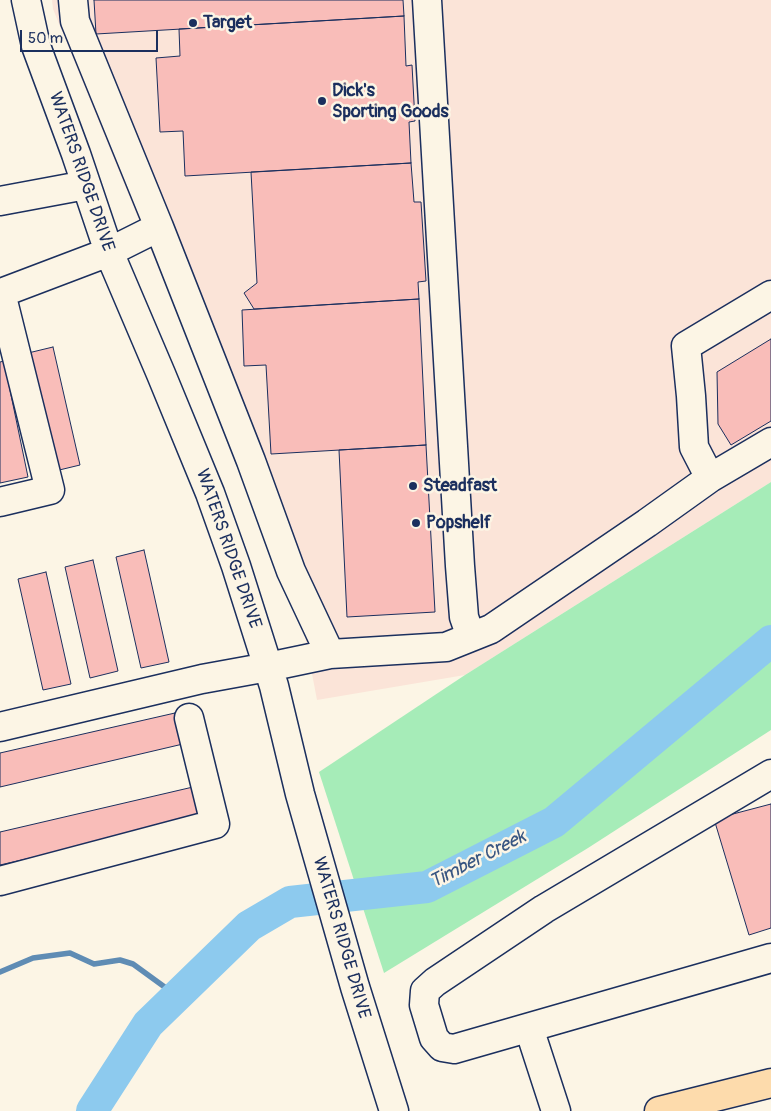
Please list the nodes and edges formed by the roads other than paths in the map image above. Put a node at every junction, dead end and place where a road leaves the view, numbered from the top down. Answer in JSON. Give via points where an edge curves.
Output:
{"nodes":[{"id":1,"x":26,"y":0,"type":"edge"},
{"id":2,"x":73,"y":0,"type":"edge"},
{"id":3,"x":427,"y":0,"type":"edge"},
{"id":4,"x":86,"y":185,"type":"junction"},
{"id":5,"x":0,"y":201,"type":"edge"},
{"id":6,"x":159,"y":227,"type":"junction"},
{"id":7,"x":109,"y":252,"type":"junction"},
{"id":8,"x":1,"y":293,"type":"edge"},
{"id":9,"x":771,"y":295,"type":"edge"},
{"id":10,"x":771,"y":442,"type":"edge"},
{"id":11,"x":710,"y":478,"type":"junction"},
{"id":12,"x":0,"y":502,"type":"edge"},
{"id":13,"x":471,"y":637,"type":"junction"},
{"id":14,"x":330,"y":654,"type":"junction"},
{"id":15,"x":268,"y":668,"type":"junction"},
{"id":16,"x":189,"y":718,"type":"dead end"},
{"id":17,"x":1,"y":722,"type":"edge"},
{"id":18,"x":771,"y":774,"type":"edge"},
{"id":19,"x":0,"y":881,"type":"edge"},
{"id":20,"x":771,"y":958,"type":"edge"},
{"id":21,"x":529,"y":1028,"type":"junction"},
{"id":22,"x":771,"y":1083,"type":"edge"},
{"id":23,"x":394,"y":1111,"type":"edge"},
{"id":24,"x":556,"y":1111,"type":"edge"},
{"id":25,"x":659,"y":1111,"type":"edge"}],
"edges":[{"from":1,"to":4,"type":"street","name":"WATERS RIDGE DRIVE","via":[[36,46]]},
{"from":2,"to":6,"type":"street","via":[[75,21]]},
{"from":3,"to":13,"type":"street","via":[[460,566],[464,617]]},
{"from":4,"to":5,"type":"street"},
{"from":4,"to":7,"type":"street","name":"WATERS RIDGE DRIVE"},
{"from":6,"to":7,"type":"street"},
{"from":6,"to":14,"type":"street","via":[[291,571]]},
{"from":7,"to":8,"type":"street"},
{"from":7,"to":15,"type":"street","name":"WATERS RIDGE DRIVE","via":[[210,493]]},
{"from":8,"to":12,"type":"street","via":[[50,490]]},
{"from":9,"to":11,"type":"street","via":[[686,346],[694,446]]},
{"from":10,"to":11,"type":"street"},
{"from":11,"to":13,"type":"street","via":[[491,629]]},
{"from":13,"to":14,"type":"street","via":[[446,646]]},
{"from":14,"to":15,"type":"street"},
{"from":15,"to":17,"type":"street","via":[[202,678]]},
{"from":15,"to":23,"type":"street","name":"WATERS RIDGE DRIVE","via":[[300,794]]},
{"from":16,"to":19,"type":"street","via":[[215,824]]},
{"from":18,"to":21,"type":"street","via":[[544,909],[425,992],[424,1005],[431,1030],[442,1047],[454,1049]]},
{"from":20,"to":21,"type":"street"},
{"from":21,"to":24,"type":"street"},
{"from":22,"to":25,"type":"main road"}]}
